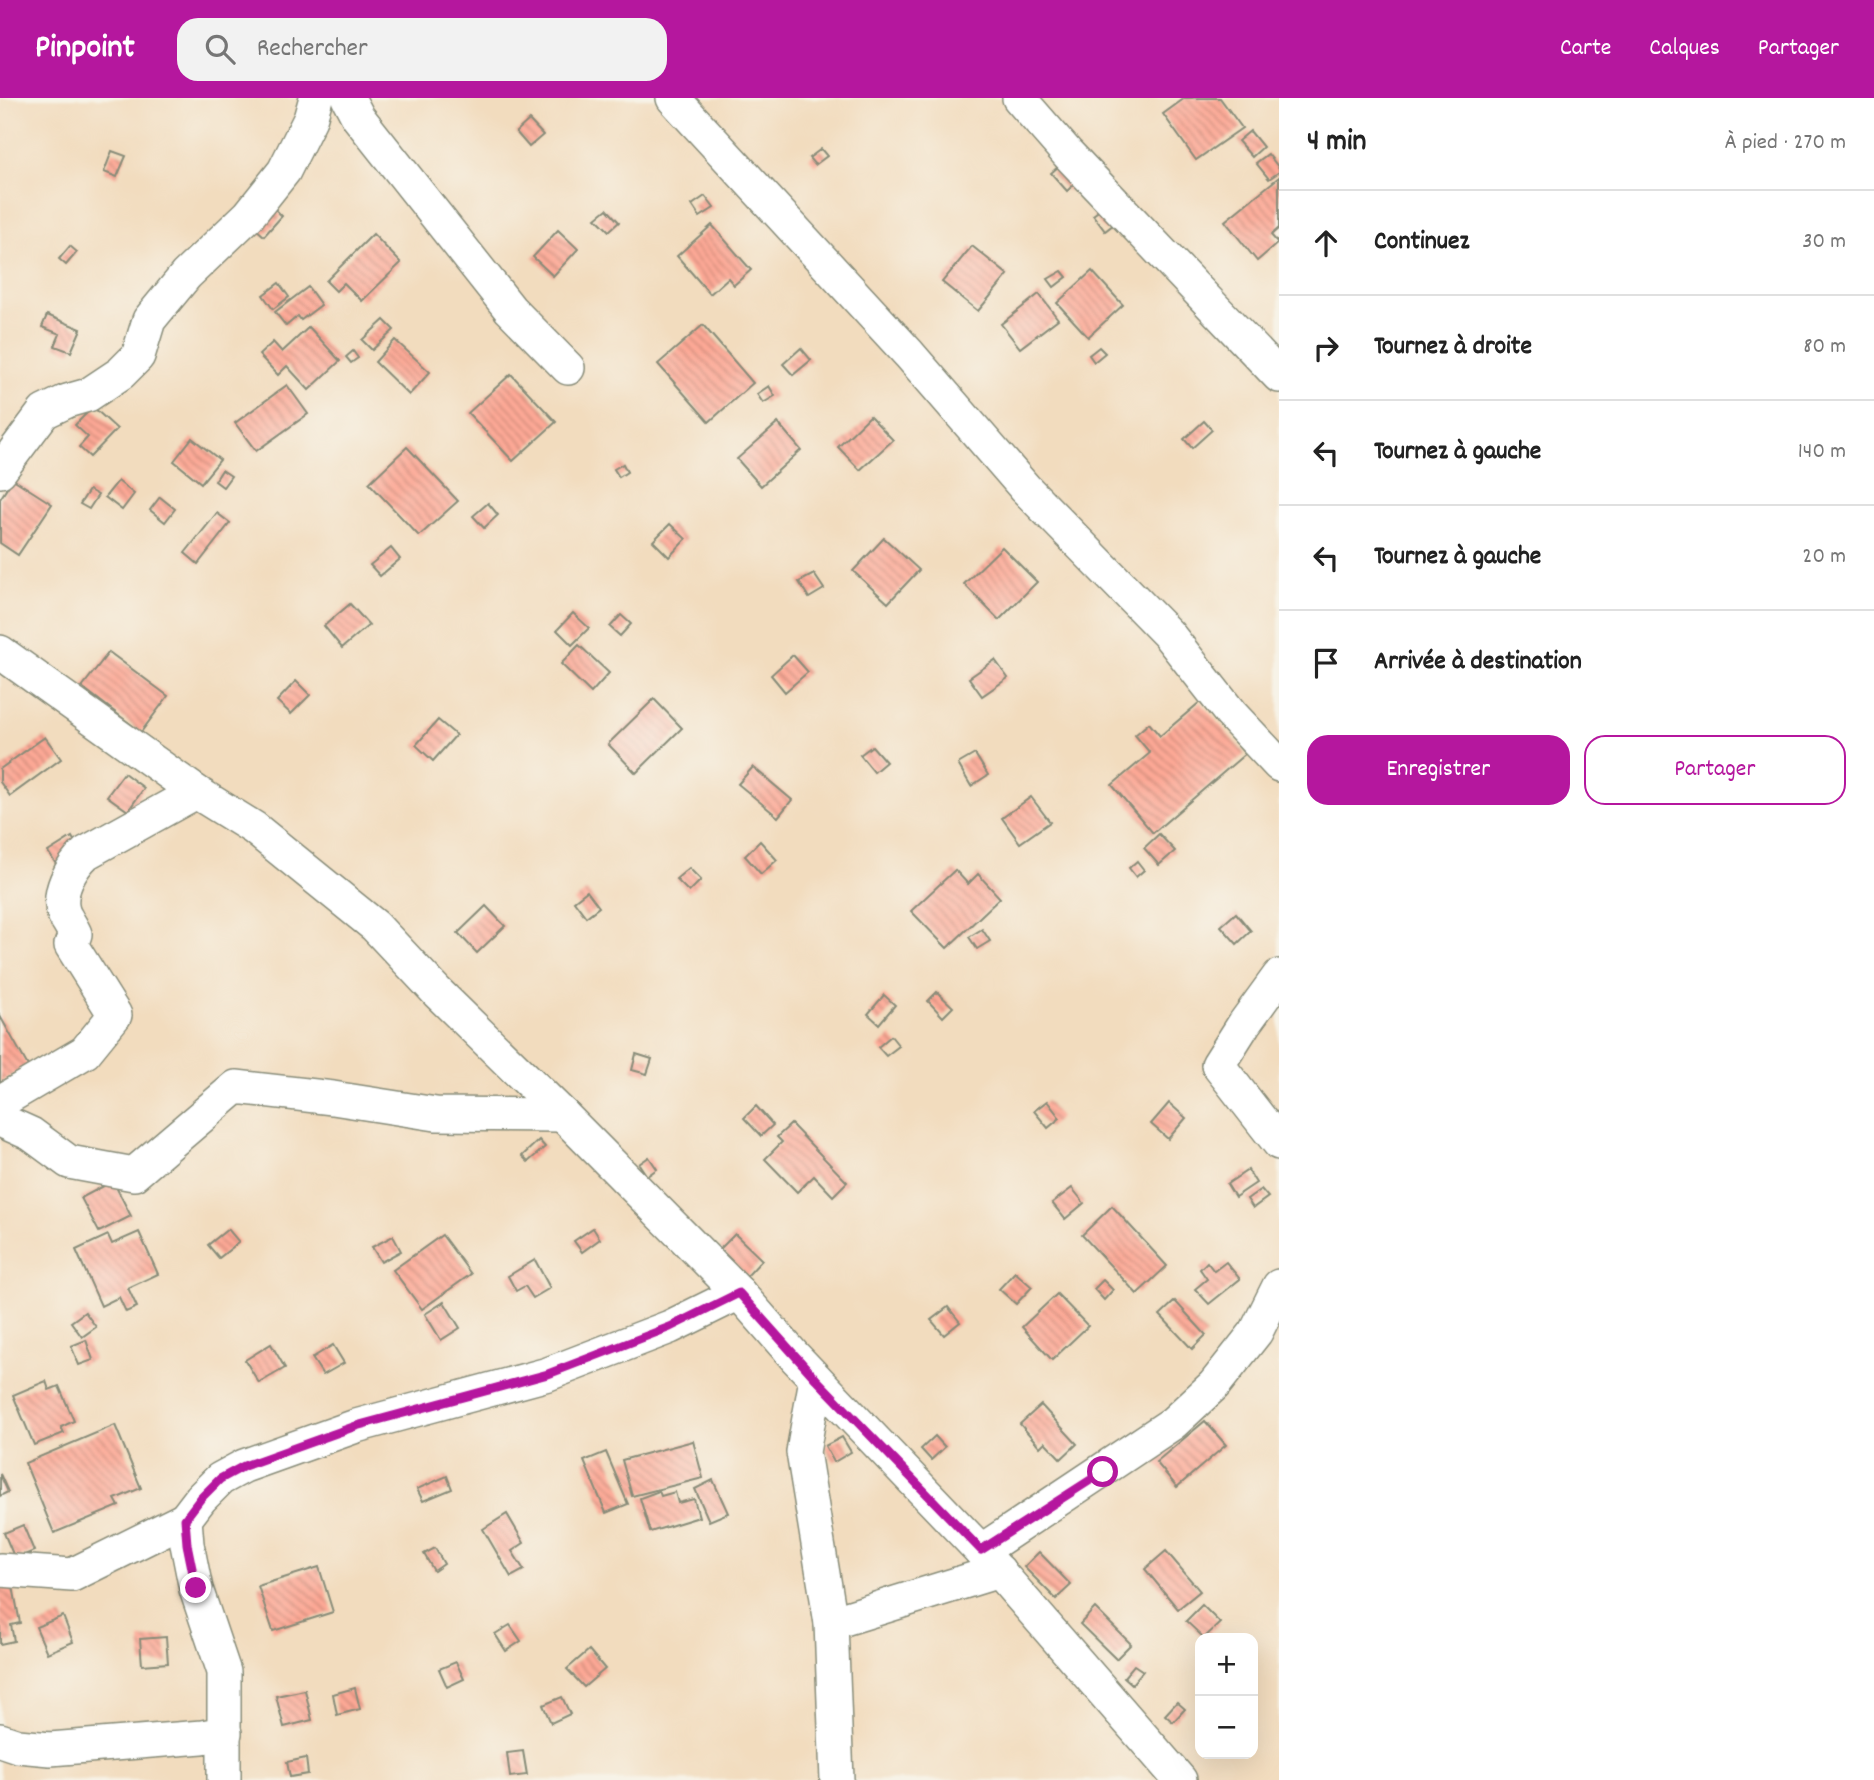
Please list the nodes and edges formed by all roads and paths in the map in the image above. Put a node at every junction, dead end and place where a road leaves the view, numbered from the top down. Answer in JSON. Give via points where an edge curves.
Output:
{"nodes":[{"id":1,"x":316,"y":98,"type":"edge"},
{"id":2,"x":348,"y":98,"type":"edge"},
{"id":3,"x":673,"y":98,"type":"edge"},
{"id":4,"x":1019,"y":98,"type":"edge"},
{"id":5,"x":568,"y":368,"type":"dead end"},
{"id":6,"x":1279,"y":376,"type":"edge"},
{"id":7,"x":0,"y":471,"type":"edge"},
{"id":8,"x":0,"y":652,"type":"edge"},
{"id":9,"x":1279,"y":765,"type":"edge"},
{"id":10,"x":196,"y":792,"type":"junction"},
{"id":11,"x":1279,"y":976,"type":"edge"},
{"id":12,"x":0,"y":1102,"type":"edge"},
{"id":13,"x":563,"y":1115,"type":"junction"},
{"id":14,"x":0,"y":1120,"type":"edge"},
{"id":15,"x":1279,"y":1143,"type":"edge"},
{"id":16,"x":1279,"y":1286,"type":"edge"},
{"id":17,"x":739,"y":1293,"type":"junction"},
{"id":18,"x":816,"y":1379,"type":"junction"},
{"id":19,"x":185,"y":1519,"type":"junction"},
{"id":20,"x":990,"y":1561,"type":"junction"},
{"id":21,"x":0,"y":1570,"type":"edge"},
{"id":22,"x":831,"y":1623,"type":"junction"},
{"id":23,"x":225,"y":1733,"type":"junction"},
{"id":24,"x":0,"y":1740,"type":"edge"},
{"id":25,"x":224,"y":1780,"type":"edge"},
{"id":26,"x":837,"y":1780,"type":"edge"},
{"id":27,"x":1180,"y":1780,"type":"edge"}],
"edges":[{"from":1,"to":7,"type":"street","via":[[284,171],[249,215],[186,275],[149,320],[138,356],[88,394],[44,412]]},
{"from":2,"to":5,"type":"street","via":[[358,117],[510,309]]},
{"from":3,"to":9,"type":"street","via":[[909,354],[1025,488],[1168,634],[1231,714]]},
{"from":4,"to":6,"type":"street"},
{"from":8,"to":10,"type":"street"},
{"from":10,"to":12,"type":"street","via":[[77,861],[61,894],[63,912],[75,934],[71,945],[115,1015],[85,1052]]},
{"from":10,"to":13,"type":"street","via":[[254,828],[375,926]]},
{"from":11,"to":15,"type":"street","via":[[1218,1065]]},
{"from":13,"to":14,"type":"street","via":[[436,1114],[236,1087],[134,1174],[69,1162],[32,1135]]},
{"from":13,"to":17,"type":"street"},
{"from":16,"to":20,"type":"street","via":[[1256,1332],[1214,1385],[1173,1423]]},
{"from":17,"to":18,"type":"street"},
{"from":17,"to":19,"type":"street","via":[[670,1327],[548,1374],[356,1426],[244,1466],[220,1479]]},
{"from":18,"to":20,"type":"street"},
{"from":18,"to":22,"type":"street","via":[[803,1452]]},
{"from":19,"to":21,"type":"street","via":[[72,1575]]},
{"from":19,"to":23,"type":"street","via":[[196,1588],[224,1672]]},
{"from":20,"to":22,"type":"street"},
{"from":20,"to":27,"type":"street"},
{"from":22,"to":26,"type":"street"},
{"from":23,"to":24,"type":"street","via":[[50,1749]]},
{"from":23,"to":25,"type":"street"}]}
